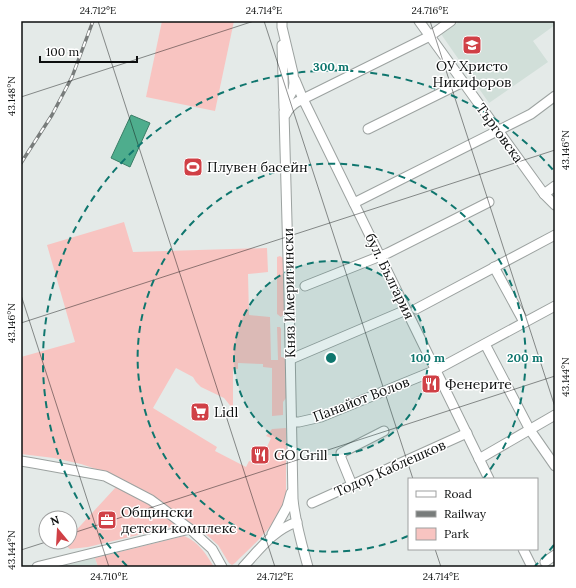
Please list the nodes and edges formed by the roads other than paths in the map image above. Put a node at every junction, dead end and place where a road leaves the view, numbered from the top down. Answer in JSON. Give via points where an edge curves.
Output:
{"nodes":[{"id":1,"x":419,"y":21,"type":"edge"},
{"id":2,"x":451,"y":21,"type":"edge"},
{"id":3,"x":282,"y":24,"type":"edge"},
{"id":4,"x":430,"y":36,"type":"junction"},
{"id":5,"x":292,"y":73,"type":"junction"},
{"id":6,"x":463,"y":82,"type":"junction"},
{"id":7,"x":555,"y":96,"type":"edge"},
{"id":8,"x":303,"y":99,"type":"junction"},
{"id":9,"x":284,"y":112,"type":"junction"},
{"id":10,"x":284,"y":125,"type":"junction"},
{"id":11,"x":368,"y":129,"type":"dead end"},
{"id":12,"x":498,"y":131,"type":"junction"},
{"id":13,"x":555,"y":186,"type":"edge"},
{"id":14,"x":544,"y":194,"type":"junction"},
{"id":15,"x":489,"y":202,"type":"dead end"},
{"id":16,"x":354,"y":203,"type":"junction"},
{"id":17,"x":555,"y":205,"type":"edge"},
{"id":18,"x":555,"y":235,"type":"edge"},
{"id":19,"x":380,"y":256,"type":"junction"},
{"id":20,"x":494,"y":267,"type":"junction"},
{"id":21,"x":305,"y":286,"type":"dead end"},
{"id":22,"x":555,"y":306,"type":"edge"},
{"id":23,"x":416,"y":309,"type":"dead end"},
{"id":24,"x":406,"y":310,"type":"junction"},
{"id":25,"x":524,"y":322,"type":"junction"},
{"id":26,"x":485,"y":344,"type":"junction"},
{"id":27,"x":291,"y":359,"type":"junction"},
{"id":28,"x":436,"y":370,"type":"junction"},
{"id":29,"x":555,"y":415,"type":"edge"},
{"id":30,"x":292,"y":422,"type":"junction"},
{"id":31,"x":530,"y":430,"type":"junction"},
{"id":32,"x":384,"y":431,"type":"dead end"},
{"id":33,"x":467,"y":434,"type":"junction"},
{"id":34,"x":479,"y":459,"type":"junction"},
{"id":35,"x":21,"y":461,"type":"edge"},
{"id":36,"x":555,"y":466,"type":"edge"},
{"id":37,"x":488,"y":478,"type":"edge"},
{"id":38,"x":352,"y":485,"type":"junction"},
{"id":39,"x":293,"y":486,"type":"junction"},
{"id":40,"x":312,"y":503,"type":"dead end"},
{"id":41,"x":297,"y":522,"type":"junction"},
{"id":42,"x":190,"y":529,"type":"junction"},
{"id":43,"x":269,"y":538,"type":"junction"},
{"id":44,"x":524,"y":550,"type":"edge"},
{"id":45,"x":555,"y":555,"type":"edge"},
{"id":46,"x":545,"y":562,"type":"dead end"},
{"id":47,"x":37,"y":567,"type":"edge"},
{"id":48,"x":222,"y":567,"type":"edge"},
{"id":49,"x":244,"y":567,"type":"edge"},
{"id":50,"x":308,"y":567,"type":"edge"},
{"id":51,"x":532,"y":567,"type":"edge"}],
"edges":[{"from":1,"to":4,"type":"street","name":"Търговска"},
{"from":2,"to":4,"type":"street"},
{"from":3,"to":5,"type":"street","name":"Княз Имеритински"},
{"from":3,"to":9,"type":"street"},
{"from":4,"to":6,"type":"street","name":"Търговска"},
{"from":4,"to":8,"type":"street"},
{"from":5,"to":8,"type":"street","name":"бул. България"},
{"from":5,"to":9,"type":"street","name":"Княз Имеритински","via":[[293,90]]},
{"from":6,"to":11,"type":"street"},
{"from":6,"to":12,"type":"street","name":"Търговска"},
{"from":7,"to":12,"type":"street","via":[[531,114]]},
{"from":8,"to":10,"type":"street","via":[[288,109]]},
{"from":8,"to":16,"type":"street","name":"бул. България"},
{"from":9,"to":10,"type":"street","name":"Княз Имеритински"},
{"from":10,"to":27,"type":"street","name":"Княз Имеритински"},
{"from":12,"to":14,"type":"street","name":"Търговска"},
{"from":12,"to":16,"type":"street"},
{"from":13,"to":14,"type":"street"},
{"from":14,"to":17,"type":"street","name":"Търговска"},
{"from":15,"to":19,"type":"street"},
{"from":16,"to":19,"type":"street","name":"бул. България"},
{"from":18,"to":20,"type":"street"},
{"from":19,"to":21,"type":"street"},
{"from":19,"to":24,"type":"street","name":"бул. България"},
{"from":20,"to":23,"type":"street"},
{"from":20,"to":25,"type":"street"},
{"from":22,"to":25,"type":"street","name":"Панайот Волов"},
{"from":24,"to":27,"type":"street"},
{"from":24,"to":28,"type":"street","name":"бул. България"},
{"from":25,"to":26,"type":"street","name":"Панайот Волов"},
{"from":26,"to":28,"type":"street","name":"Панайот Волов"},
{"from":26,"to":31,"type":"street"},
{"from":27,"to":30,"type":"street","name":"Княз Имеритински"},
{"from":28,"to":30,"type":"street","name":"Панайот Волов","via":[[321,416]]},
{"from":28,"to":33,"type":"street","name":"бул. България"},
{"from":29,"to":31,"type":"street"},
{"from":30,"to":39,"type":"street","name":"Княз Имеритински"},
{"from":31,"to":34,"type":"street"},
{"from":31,"to":36,"type":"street"},
{"from":32,"to":38,"type":"street","via":[[341,453]]},
{"from":33,"to":34,"type":"street","name":"бул. България"},
{"from":33,"to":38,"type":"street","name":"Тодор Каблешков"},
{"from":34,"to":37,"type":"street","name":"бул. България"},
{"from":35,"to":42,"type":"street","via":[[105,476],[151,500]]},
{"from":38,"to":40,"type":"street","name":"Тодор Каблешков"},
{"from":39,"to":41,"type":"street","name":"Княз Имеритински"},
{"from":39,"to":43,"type":"street","via":[[287,507]]},
{"from":41,"to":43,"type":"street","via":[[286,525]]},
{"from":41,"to":50,"type":"street","name":"Княз Имеритински"},
{"from":42,"to":47,"type":"street"},
{"from":42,"to":48,"type":"street","via":[[212,549]]},
{"from":43,"to":49,"type":"street"},
{"from":44,"to":51,"type":"street"},
{"from":45,"to":46,"type":"street"}]}
